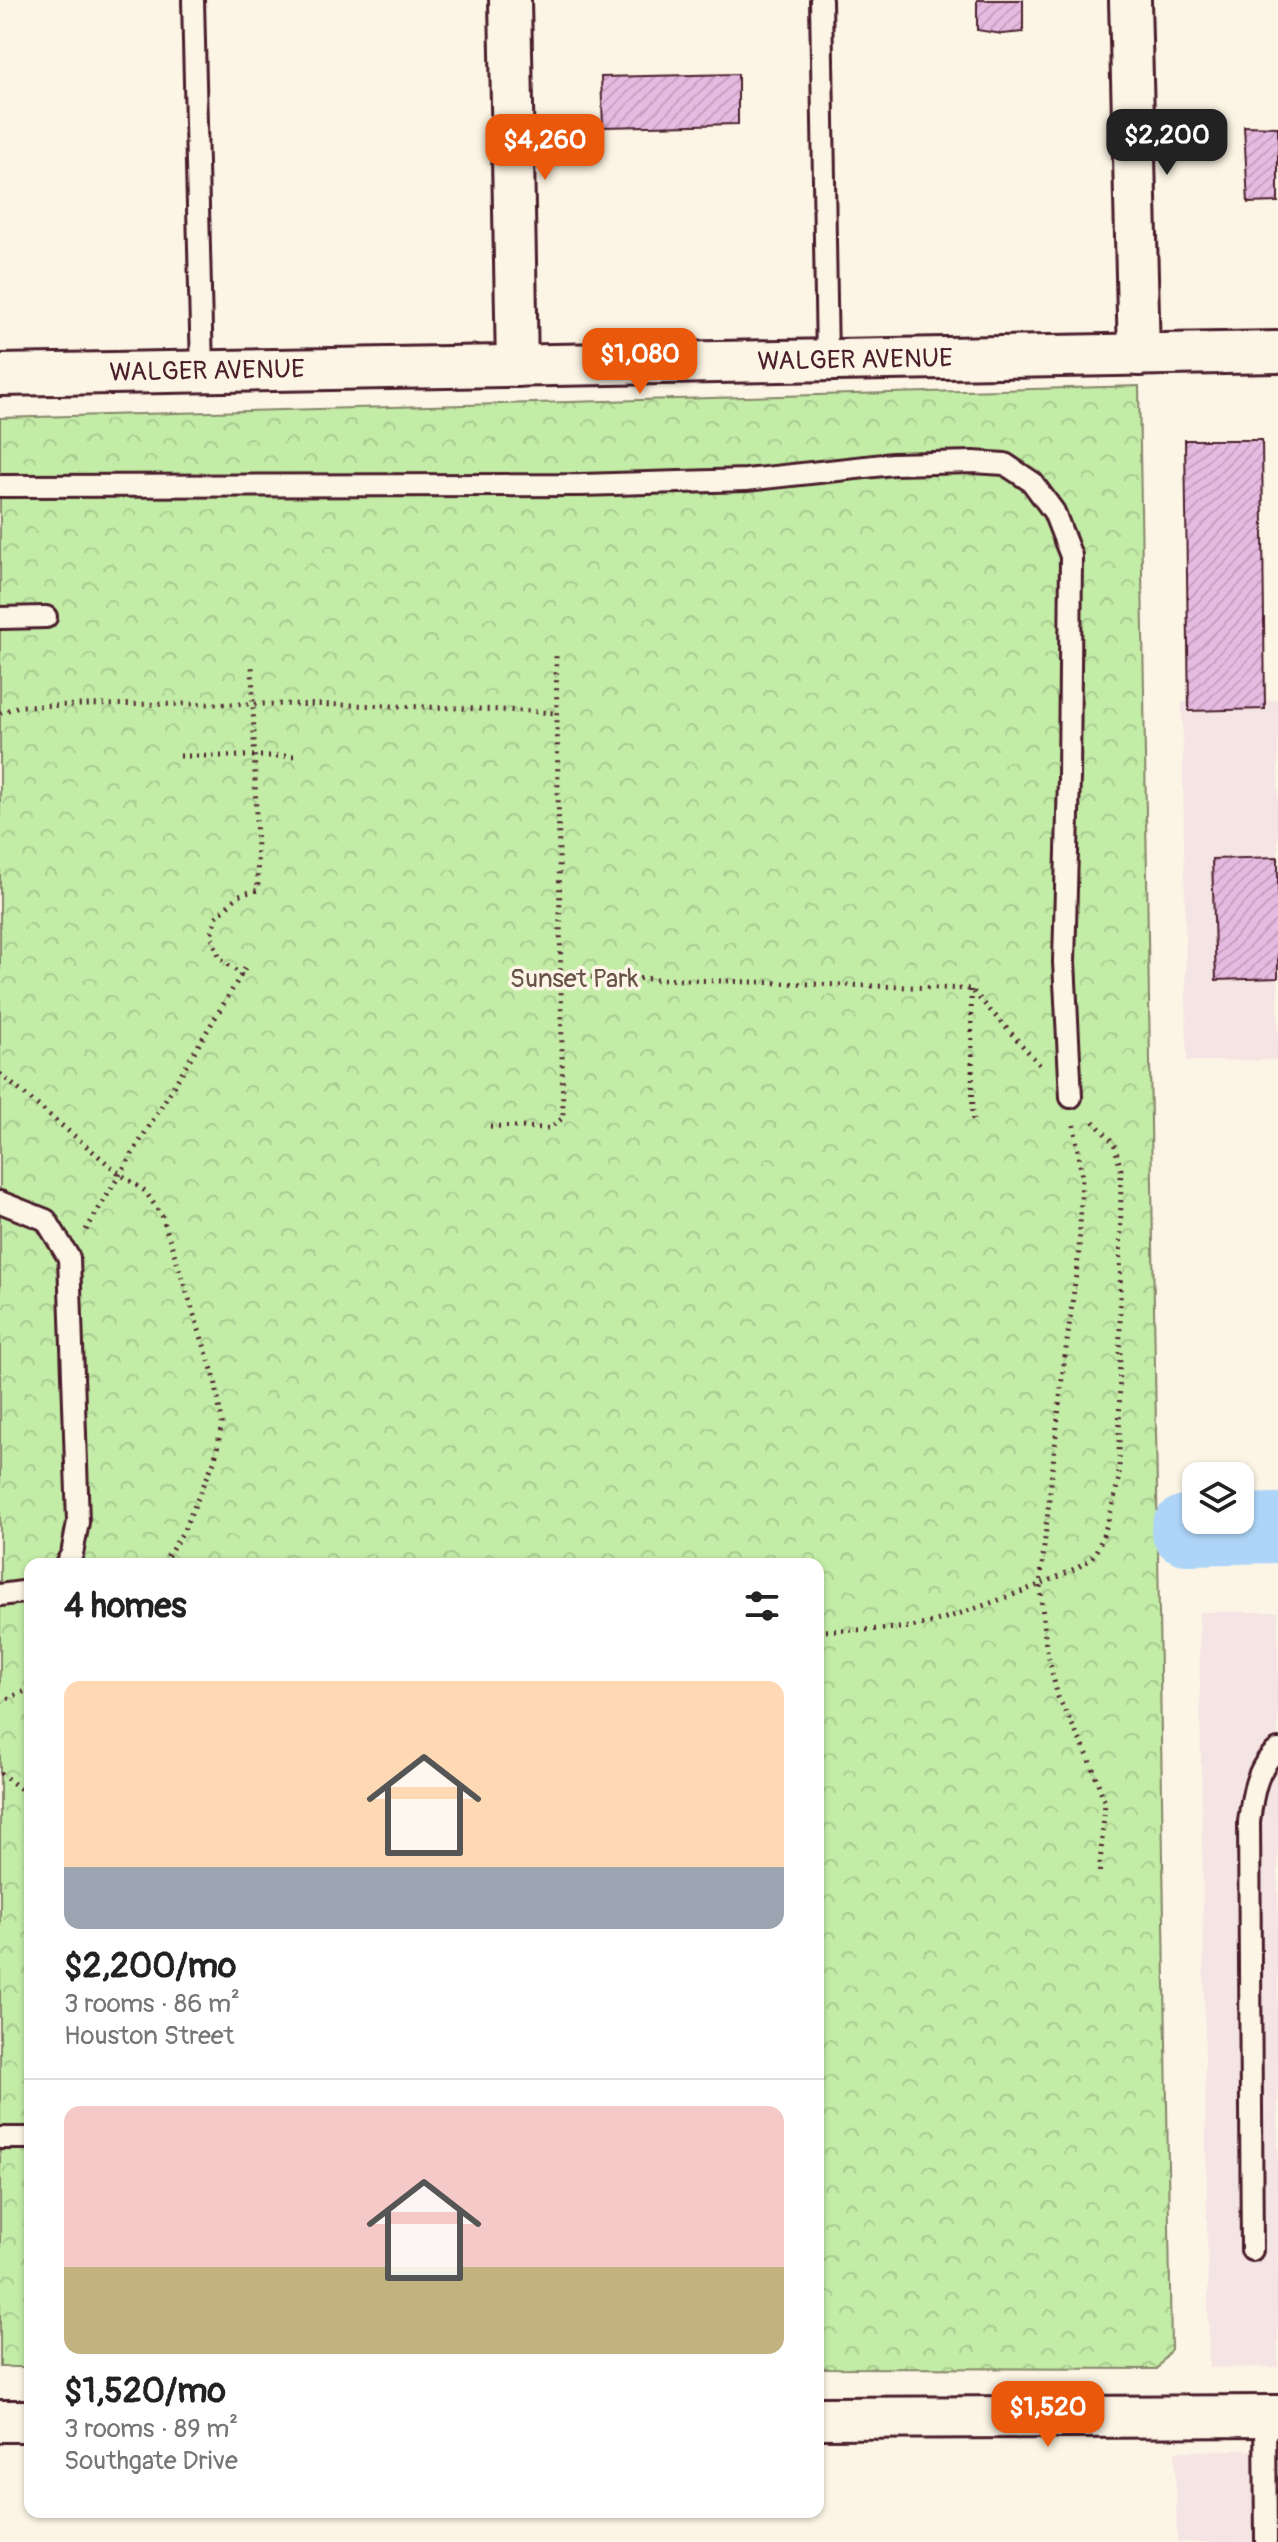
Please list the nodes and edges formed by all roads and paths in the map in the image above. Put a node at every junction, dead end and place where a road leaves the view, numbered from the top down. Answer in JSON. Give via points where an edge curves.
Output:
{"nodes":[{"id":1,"x":193,"y":0,"type":"edge"},
{"id":2,"x":510,"y":0,"type":"edge"},
{"id":3,"x":821,"y":0,"type":"edge"},
{"id":4,"x":1130,"y":0,"type":"edge"},
{"id":5,"x":1278,"y":352,"type":"edge"},
{"id":6,"x":1139,"y":355,"type":"junction"},
{"id":7,"x":827,"y":360,"type":"junction"},
{"id":8,"x":517,"y":366,"type":"junction"},
{"id":9,"x":202,"y":371,"type":"junction"},
{"id":10,"x":0,"y":375,"type":"edge"},
{"id":11,"x":0,"y":486,"type":"edge"},
{"id":12,"x":46,"y":617,"type":"dead end"},
{"id":13,"x":0,"y":618,"type":"edge"},
{"id":14,"x":556,"y":655,"type":"dead end"},
{"id":15,"x":252,"y":664,"type":"dead end"},
{"id":16,"x":253,"y":702,"type":"junction"},
{"id":17,"x":0,"y":713,"type":"edge"},
{"id":18,"x":557,"y":713,"type":"junction"},
{"id":19,"x":180,"y":756,"type":"dead end"},
{"id":20,"x":255,"y":756,"type":"junction"},
{"id":21,"x":298,"y":756,"type":"dead end"},
{"id":22,"x":246,"y":967,"type":"dead end"},
{"id":23,"x":242,"y":976,"type":"junction"},
{"id":24,"x":559,"y":976,"type":"junction"},
{"id":25,"x":971,"y":989,"type":"junction"},
{"id":26,"x":0,"y":1074,"type":"edge"},
{"id":27,"x":1071,"y":1097,"type":"junction"},
{"id":28,"x":973,"y":1125,"type":"dead end"},
{"id":29,"x":490,"y":1126,"type":"dead end"},
{"id":30,"x":120,"y":1174,"type":"junction"},
{"id":31,"x":0,"y":1202,"type":"edge"},
{"id":32,"x":69,"y":1258,"type":"junction"},
{"id":33,"x":70,"y":1558,"type":"edge"},
{"id":34,"x":167,"y":1558,"type":"edge"},
{"id":35,"x":1040,"y":1585,"type":"junction"},
{"id":36,"x":24,"y":1592,"type":"edge"},
{"id":37,"x":0,"y":1595,"type":"edge"},
{"id":38,"x":824,"y":1631,"type":"edge"},
{"id":39,"x":24,"y":1692,"type":"edge"},
{"id":40,"x":0,"y":1702,"type":"edge"},
{"id":41,"x":1278,"y":1750,"type":"edge"},
{"id":42,"x":0,"y":1773,"type":"edge"},
{"id":43,"x":24,"y":1791,"type":"edge"},
{"id":44,"x":1099,"y":1877,"type":"dead end"},
{"id":45,"x":0,"y":2138,"type":"edge"},
{"id":46,"x":24,"y":2138,"type":"edge"},
{"id":47,"x":1252,"y":2250,"type":"dead end"},
{"id":48,"x":1271,"y":2416,"type":"edge"},
{"id":49,"x":824,"y":2418,"type":"edge"},
{"id":50,"x":0,"y":2421,"type":"edge"},
{"id":51,"x":24,"y":2421,"type":"edge"},
{"id":52,"x":1266,"y":2542,"type":"edge"}],
"edges":[{"from":1,"to":9,"type":"lane"},
{"from":2,"to":8,"type":"street"},
{"from":3,"to":7,"type":"lane"},
{"from":4,"to":6,"type":"street"},
{"from":5,"to":6,"type":"street","name":"WALGER AVENUE"},
{"from":6,"to":7,"type":"street","name":"WALGER AVENUE"},
{"from":7,"to":8,"type":"street","name":"WALGER AVENUE"},
{"from":8,"to":9,"type":"street","name":"WALGER AVENUE"},
{"from":9,"to":10,"type":"street","name":"WALGER AVENUE"},
{"from":11,"to":27,"type":"lane","via":[[581,485],[746,480],[893,464],[1005,464],[1032,482],[1054,512],[1071,556],[1064,962]]},
{"from":12,"to":13,"type":"lane"},
{"from":14,"to":18,"type":"path"},
{"from":15,"to":16,"type":"path"},
{"from":16,"to":17,"type":"path","via":[[19,706]]},
{"from":16,"to":18,"type":"path"},
{"from":16,"to":20,"type":"path"},
{"from":18,"to":24,"type":"path"},
{"from":19,"to":20,"type":"path"},
{"from":20,"to":21,"type":"path"},
{"from":20,"to":23,"type":"path","via":[[258,890],[239,895],[227,906],[216,917],[211,935],[220,958]]},
{"from":22,"to":23,"type":"path"},
{"from":23,"to":30,"type":"path"},
{"from":24,"to":25,"type":"path"},
{"from":24,"to":29,"type":"path","via":[[563,1118],[549,1128]]},
{"from":25,"to":27,"type":"path"},
{"from":25,"to":28,"type":"path"},
{"from":26,"to":30,"type":"path"},
{"from":27,"to":35,"type":"path","via":[[1082,1177],[1079,1252]]},
{"from":27,"to":35,"type":"path","via":[[1114,1143],[1121,1170],[1119,1478],[1108,1522],[1090,1559]]},
{"from":30,"to":32,"type":"path"},
{"from":30,"to":34,"type":"path","via":[[145,1191],[162,1216],[215,1379],[222,1424],[215,1459]]},
{"from":31,"to":32,"type":"lane","via":[[46,1220]]},
{"from":32,"to":33,"type":"lane","via":[[78,1522]]},
{"from":35,"to":38,"type":"path","via":[[939,1621]]},
{"from":35,"to":44,"type":"path","via":[[1058,1697],[1105,1803]]},
{"from":36,"to":37,"type":"lane"},
{"from":39,"to":40,"type":"path"},
{"from":41,"to":47,"type":"lane","via":[[1269,1756],[1253,1789],[1249,1822]]},
{"from":42,"to":43,"type":"path"},
{"from":45,"to":46,"type":"lane"},
{"from":48,"to":49,"type":"street"},
{"from":48,"to":52,"type":"lane"},
{"from":50,"to":51,"type":"street"}]}
